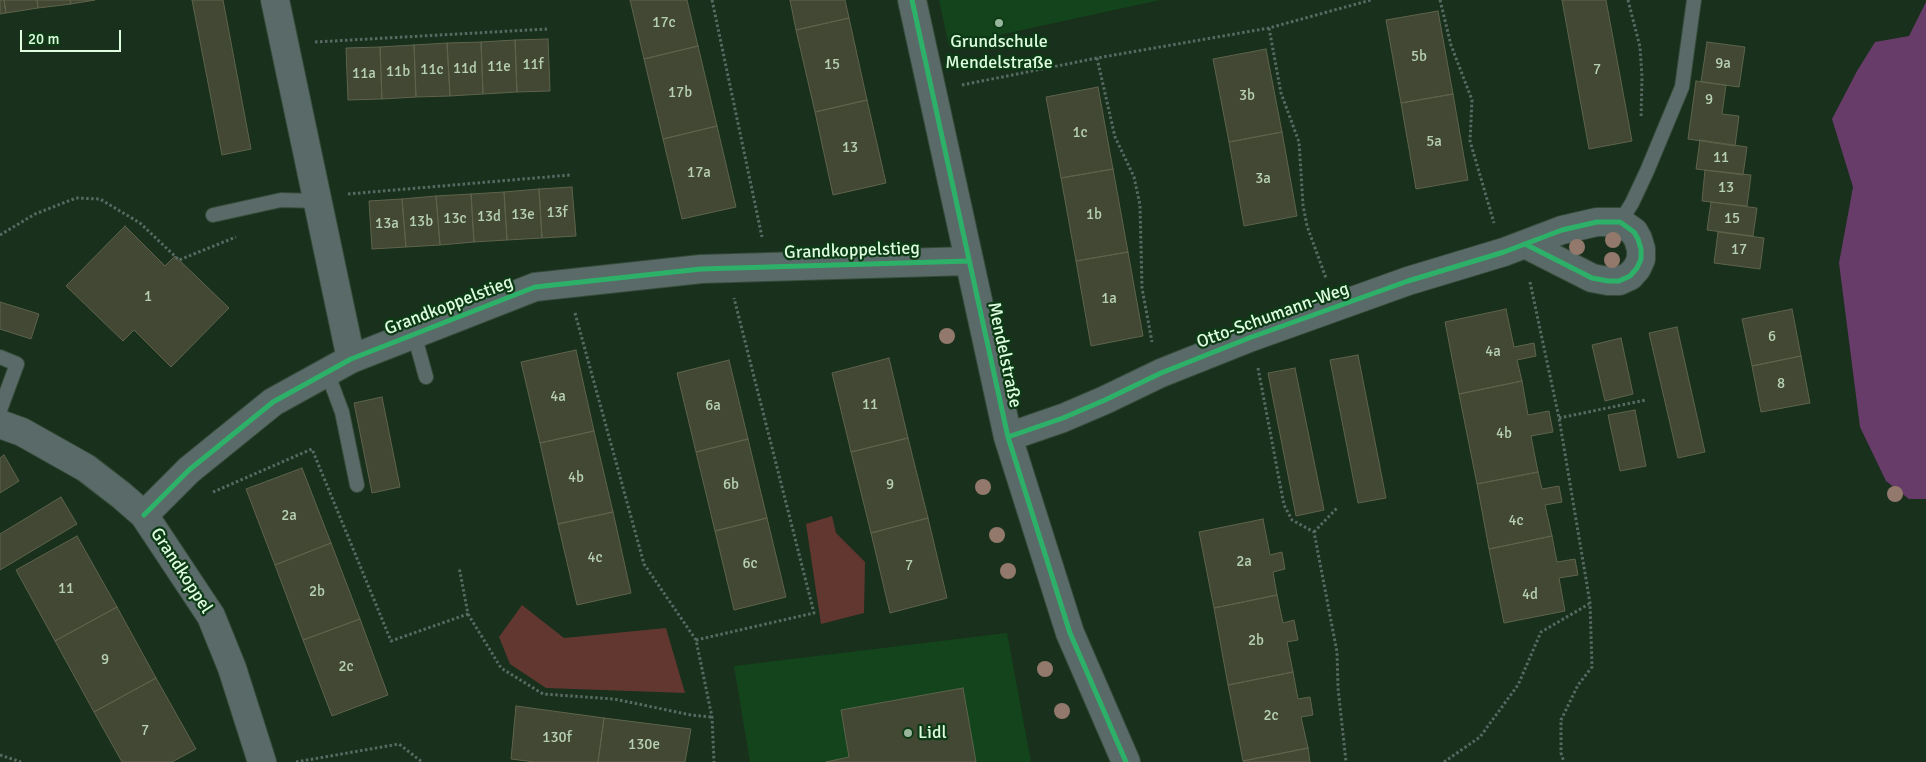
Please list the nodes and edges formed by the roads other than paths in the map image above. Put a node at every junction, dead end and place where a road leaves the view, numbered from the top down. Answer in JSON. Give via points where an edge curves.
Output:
{"nodes":[{"id":1,"x":276,"y":0,"type":"edge"},
{"id":2,"x":912,"y":0,"type":"edge"},
{"id":3,"x":1694,"y":0,"type":"edge"},
{"id":4,"x":318,"y":199,"type":"junction"},
{"id":5,"x":213,"y":215,"type":"dead end"},
{"id":6,"x":1620,"y":222,"type":"junction"},
{"id":7,"x":1514,"y":248,"type":"junction"},
{"id":8,"x":969,"y":261,"type":"junction"},
{"id":9,"x":414,"y":334,"type":"junction"},
{"id":10,"x":0,"y":357,"type":"edge"},
{"id":11,"x":352,"y":359,"type":"junction"},
{"id":12,"x":327,"y":372,"type":"junction"},
{"id":13,"x":426,"y":378,"type":"dead end"},
{"id":14,"x":0,"y":410,"type":"edge"},
{"id":15,"x":0,"y":424,"type":"edge"},
{"id":16,"x":1008,"y":437,"type":"junction"},
{"id":17,"x":357,"y":485,"type":"dead end"},
{"id":18,"x":144,"y":515,"type":"junction"},
{"id":19,"x":262,"y":762,"type":"edge"},
{"id":20,"x":1126,"y":762,"type":"edge"}],
"edges":[{"from":1,"to":4,"type":"street"},
{"from":2,"to":8,"type":"street","name":"Mendelstraße"},
{"from":3,"to":6,"type":"lane","via":[[1682,87],[1647,171]]},
{"from":4,"to":5,"type":"lane","via":[[281,200]]},
{"from":4,"to":11,"type":"street"},
{"from":6,"to":7,"type":"street","name":"Otto-Schumann-Weg","via":[[1597,222],[1562,230]]},
{"from":6,"to":7,"type":"street","via":[[1634,232],[1642,249],[1638,268],[1619,281],[1592,278]]},
{"from":7,"to":16,"type":"street","name":"Otto-Schumann-Weg","via":[[1408,281],[1248,338],[1072,414]]},
{"from":8,"to":9,"type":"street","name":"Grandkoppelstieg","via":[[701,269],[535,287]]},
{"from":8,"to":16,"type":"street","name":"Mendelstraße"},
{"from":9,"to":11,"type":"street","name":"Grandkoppelstieg"},
{"from":9,"to":13,"type":"lane"},
{"from":10,"to":14,"type":"lane","via":[[17,364]]},
{"from":11,"to":12,"type":"street","name":"Grandkoppelstieg"},
{"from":12,"to":17,"type":"lane","via":[[342,412]]},
{"from":12,"to":18,"type":"street","name":"Grandkoppelstieg","via":[[273,402],[189,470]]},
{"from":15,"to":18,"type":"street","name":"Grandkoppel","via":[[22,432],[86,468]]},
{"from":16,"to":20,"type":"street","name":"Mendelstraße","via":[[1070,633]]},
{"from":18,"to":19,"type":"street","name":"Grandkoppel","via":[[211,616],[232,668]]}]}
